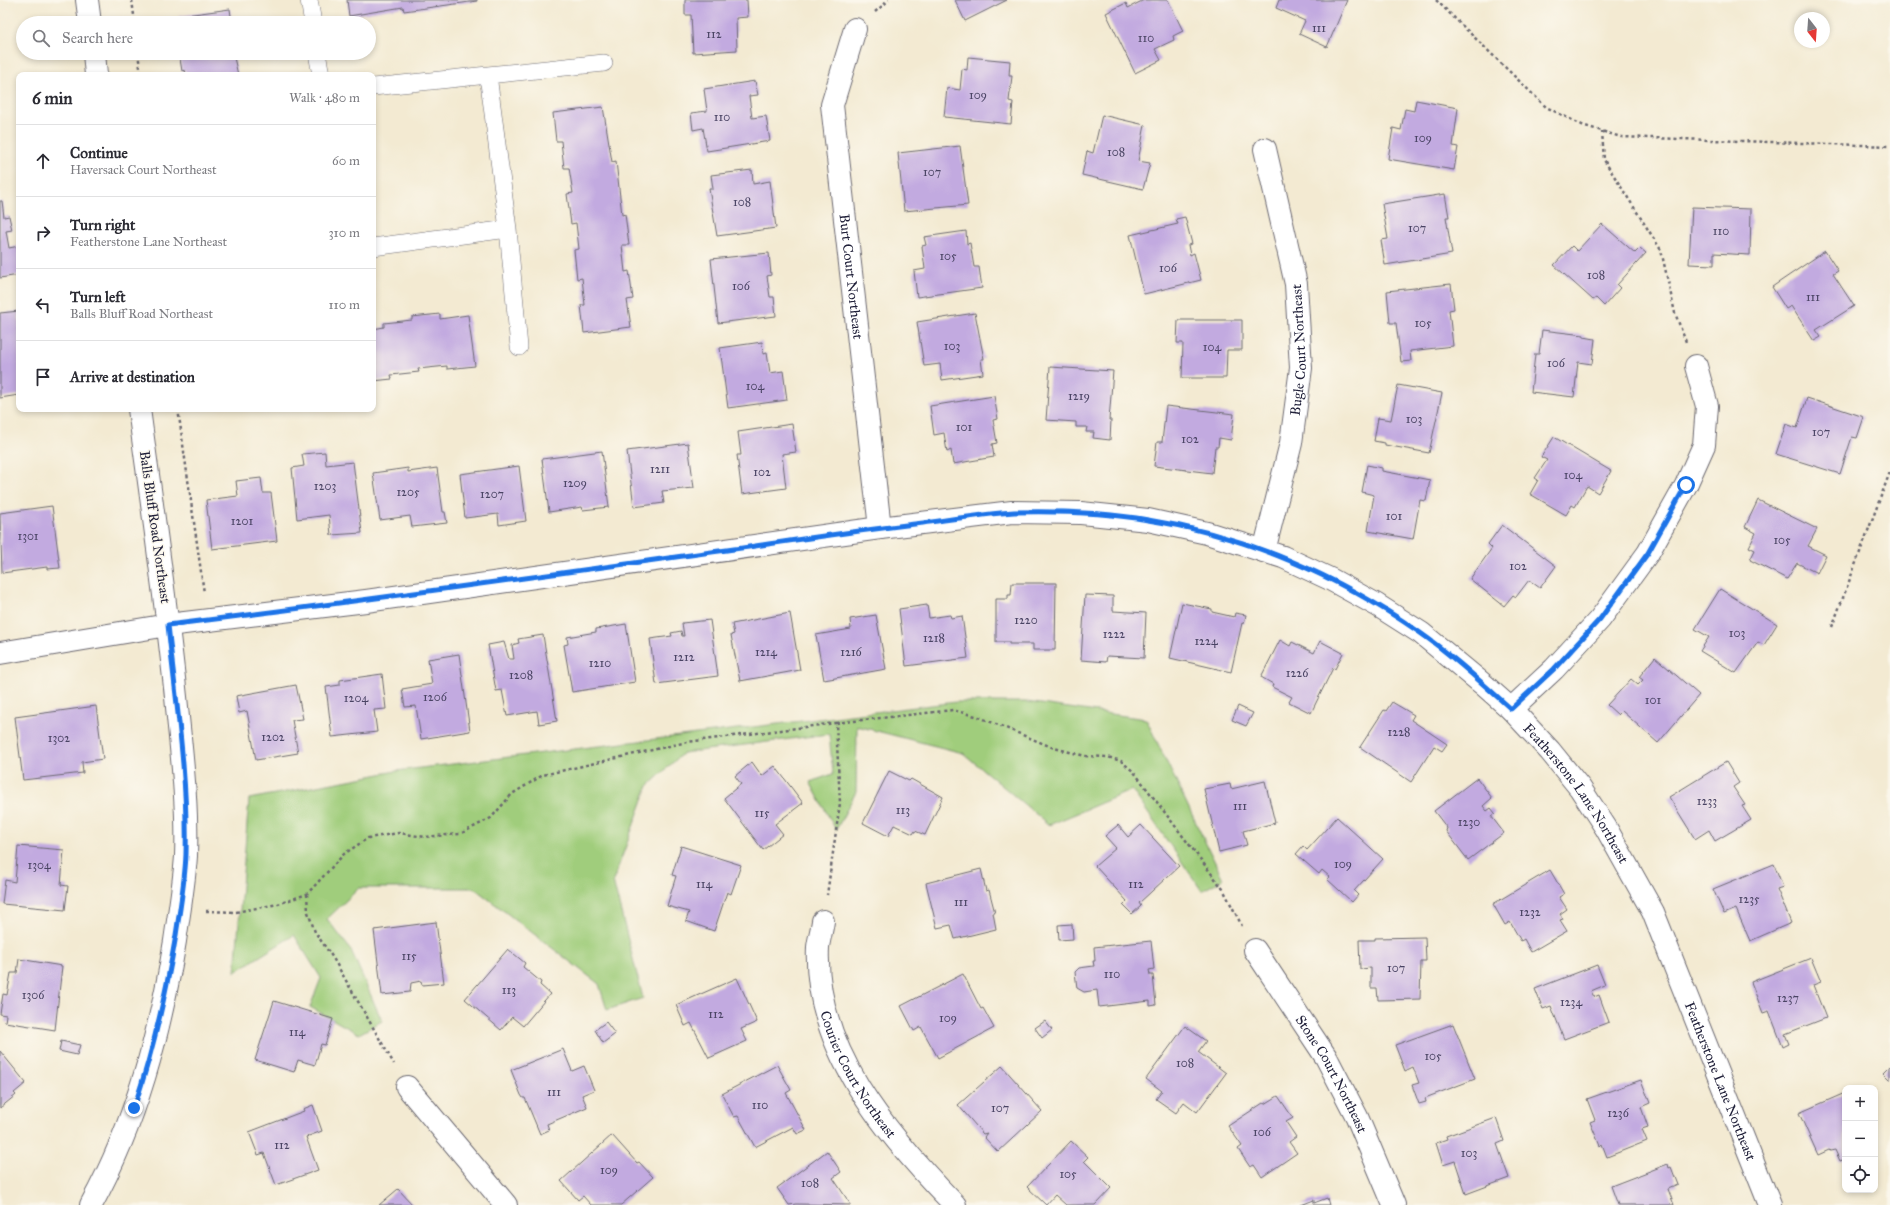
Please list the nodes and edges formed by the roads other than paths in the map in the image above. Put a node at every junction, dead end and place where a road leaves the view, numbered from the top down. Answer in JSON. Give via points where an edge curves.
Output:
{"nodes":[{"id":1,"x":87,"y":0,"type":"edge"},
{"id":2,"x":309,"y":0,"type":"edge"},
{"id":3,"x":89,"y":16,"type":"edge"},
{"id":4,"x":312,"y":16,"type":"edge"},
{"id":5,"x":855,"y":29,"type":"dead end"},
{"id":6,"x":95,"y":60,"type":"edge"},
{"id":7,"x":318,"y":60,"type":"edge"},
{"id":8,"x":604,"y":63,"type":"dead end"},
{"id":9,"x":96,"y":72,"type":"edge"},
{"id":10,"x":320,"y":72,"type":"edge"},
{"id":11,"x":488,"y":75,"type":"junction"},
{"id":12,"x":376,"y":87,"type":"edge"},
{"id":13,"x":1265,"y":149,"type":"dead end"},
{"id":14,"x":508,"y":229,"type":"junction"},
{"id":15,"x":376,"y":247,"type":"edge"},
{"id":16,"x":519,"y":347,"type":"dead end"},
{"id":17,"x":1696,"y":366,"type":"road end"},
{"id":18,"x":139,"y":412,"type":"edge"},
{"id":19,"x":880,"y":528,"type":"junction"},
{"id":20,"x":1264,"y":551,"type":"junction"},
{"id":21,"x":168,"y":625,"type":"junction"},
{"id":22,"x":0,"y":653,"type":"edge"},
{"id":23,"x":1511,"y":709,"type":"junction"},
{"id":24,"x":824,"y":921,"type":"road end"},
{"id":25,"x":1255,"y":950,"type":"road end"},
{"id":26,"x":407,"y":1087,"type":"road end"},
{"id":27,"x":91,"y":1205,"type":"edge"},
{"id":28,"x":506,"y":1205,"type":"edge"},
{"id":29,"x":955,"y":1205,"type":"edge"},
{"id":30,"x":1394,"y":1205,"type":"edge"},
{"id":31,"x":1770,"y":1205,"type":"edge"}],
"edges":[{"from":1,"to":3,"type":"street"},
{"from":2,"to":4,"type":"lane"},
{"from":5,"to":19,"type":"street","name":"Burt Court Northeast","via":[[832,105]]},
{"from":6,"to":9,"type":"street"},
{"from":7,"to":10,"type":"lane"},
{"from":8,"to":11,"type":"lane"},
{"from":11,"to":12,"type":"lane"},
{"from":11,"to":14,"type":"lane"},
{"from":13,"to":20,"type":"street","name":"Bugle Court Northeast","via":[[1296,284],[1301,368],[1291,443]]},
{"from":14,"to":15,"type":"lane"},
{"from":14,"to":16,"type":"lane"},
{"from":17,"to":23,"type":"street","via":[[1707,406],[1704,445],[1686,485],[1648,553],[1600,619],[1554,669]]},
{"from":18,"to":21,"type":"street","name":"Balls Bluff Road Northeast"},
{"from":19,"to":20,"type":"street","name":"Featherstone Lane Northeast","via":[[1012,512],[1081,512],[1148,520],[1207,533]]},
{"from":19,"to":21,"type":"street","name":"Featherstone Lane Northeast"},
{"from":20,"to":23,"type":"street","name":"Featherstone Lane Northeast","via":[[1283,556],[1330,579],[1421,633]]},
{"from":21,"to":22,"type":"street","name":"Featherstone Lane Northeast"},
{"from":21,"to":27,"type":"street","name":"Balls Bluff Road Northeast","via":[[186,805],[186,855],[180,910],[168,987],[150,1060],[132,1115],[106,1178]]},
{"from":23,"to":31,"type":"street","name":"Featherstone Lane Northeast","via":[[1580,788],[1606,828],[1653,912]]},
{"from":24,"to":29,"type":"street","name":"Courier Court Northeast","via":[[818,946],[818,973],[823,1005],[836,1043],[856,1082],[880,1118],[920,1169]]},
{"from":25,"to":30,"type":"street","name":"Stone Court Northeast","via":[[1326,1057],[1357,1117]]},
{"from":26,"to":28,"type":"street"}]}
